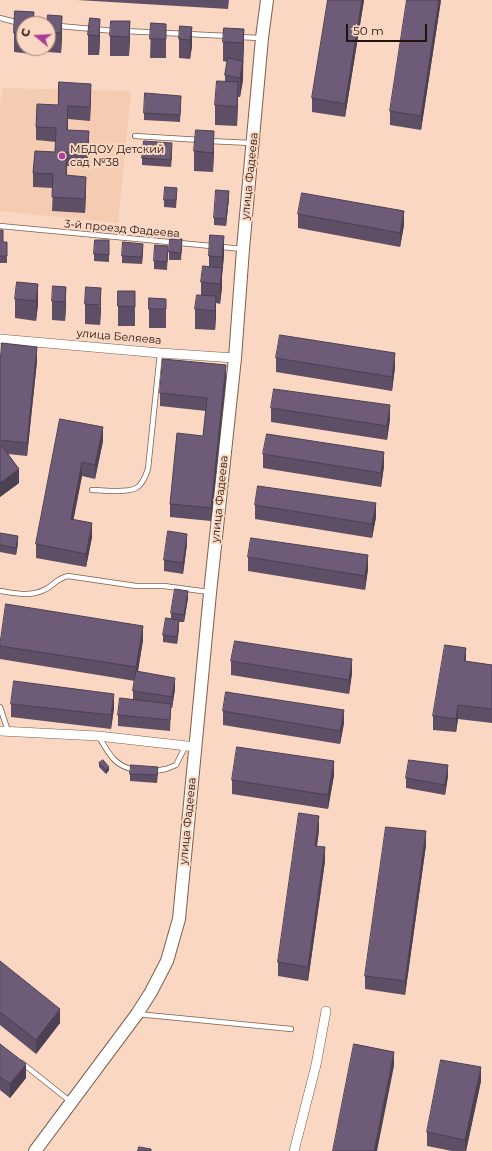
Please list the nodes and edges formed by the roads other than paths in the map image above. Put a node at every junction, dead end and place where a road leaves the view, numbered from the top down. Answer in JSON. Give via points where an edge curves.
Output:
{"nodes":[{"id":1,"x":267,"y":0,"type":"edge"},
{"id":2,"x":0,"y":18,"type":"edge"},
{"id":3,"x":16,"y":22,"type":"edge"},
{"id":4,"x":56,"y":26,"type":"edge"},
{"id":5,"x":262,"y":38,"type":"junction"},
{"id":6,"x":135,"y":136,"type":"dead end"},
{"id":7,"x":253,"y":143,"type":"junction"},
{"id":8,"x":0,"y":226,"type":"edge"},
{"id":9,"x":242,"y":249,"type":"junction"},
{"id":10,"x":0,"y":339,"type":"edge"},
{"id":11,"x":160,"y":353,"type":"junction"},
{"id":12,"x":235,"y":358,"type":"junction"},
{"id":13,"x":92,"y":490,"type":"dead end"},
{"id":14,"x":0,"y":592,"type":"edge"},
{"id":15,"x":210,"y":593,"type":"junction"},
{"id":16,"x":0,"y":707,"type":"edge"},
{"id":17,"x":4,"y":731,"type":"edge"},
{"id":18,"x":98,"y":736,"type":"junction"},
{"id":19,"x":191,"y":746,"type":"junction"},
{"id":20,"x":141,"y":770,"type":"edge"},
{"id":21,"x":148,"y":771,"type":"edge"},
{"id":22,"x":326,"y":1011,"type":"dead end"},
{"id":23,"x":137,"y":1014,"type":"junction"},
{"id":24,"x":291,"y":1029,"type":"dead end"},
{"id":25,"x":18,"y":1060,"type":"edge"},
{"id":26,"x":71,"y":1103,"type":"junction"},
{"id":27,"x":35,"y":1151,"type":"edge"},
{"id":28,"x":294,"y":1151,"type":"edge"}],
"edges":[{"from":1,"to":5,"type":"main road","name":"улица Фадеева"},
{"from":2,"to":3,"type":"lane"},
{"from":4,"to":5,"type":"lane"},
{"from":5,"to":7,"type":"main road","name":"улица Фадеева"},
{"from":6,"to":7,"type":"lane"},
{"from":7,"to":9,"type":"main road","name":"улица Фадеева"},
{"from":8,"to":9,"type":"lane","name":"3-й проезд Фадеева"},
{"from":9,"to":12,"type":"main road","name":"улица Фадеева"},
{"from":10,"to":11,"type":"street","name":"улица Беляева"},
{"from":11,"to":12,"type":"street","name":"улица Беляева"},
{"from":11,"to":13,"type":"lane","via":[[148,469],[144,480],[138,487],[129,491]]},
{"from":12,"to":15,"type":"main road","name":"улица Фадеева"},
{"from":14,"to":15,"type":"lane","via":[[24,595],[44,590],[60,578],[68,576]]},
{"from":15,"to":19,"type":"main road","name":"улица Фадеева"},
{"from":16,"to":17,"type":"lane"},
{"from":17,"to":18,"type":"street"},
{"from":18,"to":19,"type":"street"},
{"from":18,"to":20,"type":"lane","via":[[112,758],[121,766]]},
{"from":19,"to":21,"type":"lane","via":[[176,765],[156,772]]},
{"from":19,"to":23,"type":"main road","name":"улица Фадеева","via":[[179,919],[167,961]]},
{"from":22,"to":28,"type":"street","via":[[316,1065]]},
{"from":23,"to":24,"type":"lane"},
{"from":23,"to":26,"type":"main road","name":"улица Фадеева"},
{"from":25,"to":26,"type":"lane"},
{"from":26,"to":27,"type":"main road","name":"улица Фадеева"}]}
